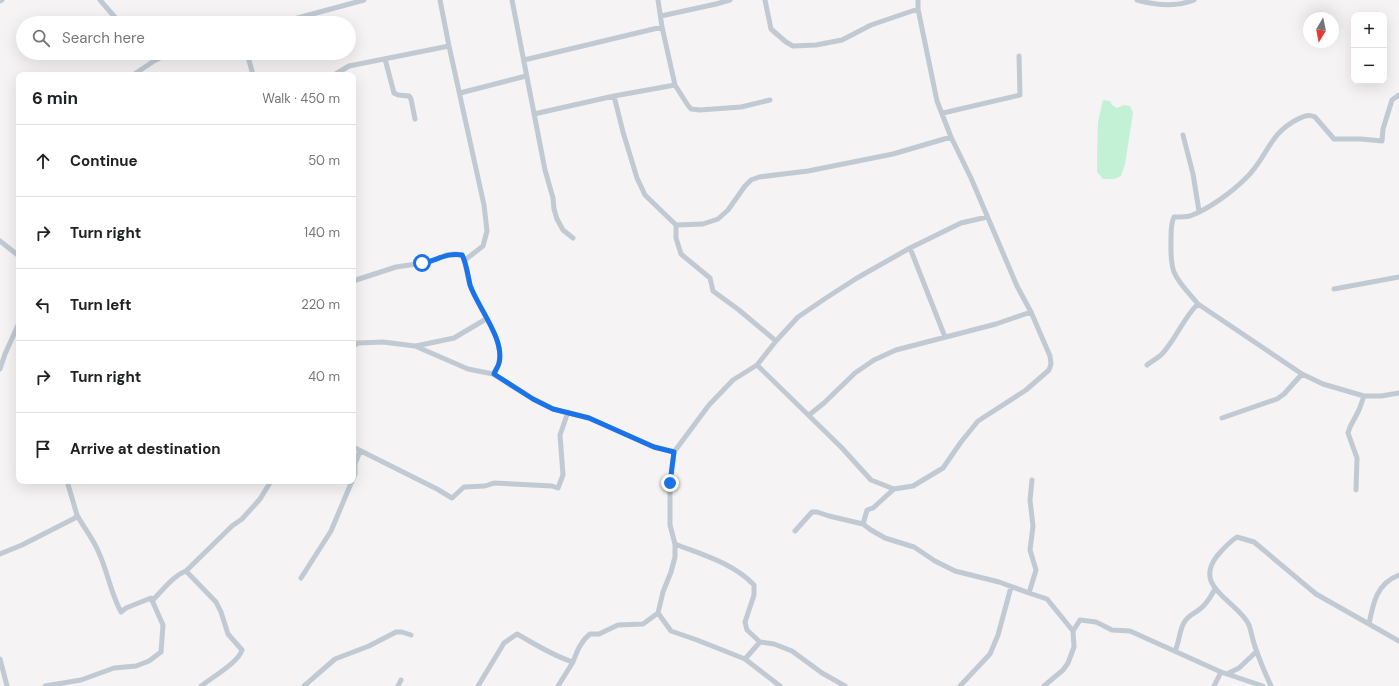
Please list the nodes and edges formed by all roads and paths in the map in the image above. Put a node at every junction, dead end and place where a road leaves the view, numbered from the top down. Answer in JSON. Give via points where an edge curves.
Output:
{"nodes":[{"id":1,"x":100,"y":0,"type":"edge"},
{"id":2,"x":364,"y":0,"type":"edge"},
{"id":3,"x":440,"y":0,"type":"edge"},
{"id":4,"x":512,"y":0,"type":"edge"},
{"id":5,"x":658,"y":0,"type":"edge"},
{"id":6,"x":730,"y":0,"type":"edge"},
{"id":7,"x":765,"y":0,"type":"edge"},
{"id":8,"x":918,"y":0,"type":"edge"},
{"id":9,"x":1137,"y":0,"type":"edge"},
{"id":10,"x":1194,"y":0,"type":"edge"},
{"id":11,"x":350,"y":2,"type":"edge"},
{"id":12,"x":918,"y":9,"type":"junction"},
{"id":13,"x":114,"y":16,"type":"edge"},
{"id":14,"x":303,"y":16,"type":"edge"},
{"id":15,"x":661,"y":16,"type":"junction"},
{"id":16,"x":662,"y":27,"type":"junction"},
{"id":17,"x":449,"y":46,"type":"junction"},
{"id":18,"x":1019,"y":56,"type":"dead end"},
{"id":19,"x":385,"y":58,"type":"junction"},
{"id":20,"x":249,"y":60,"type":"edge"},
{"id":21,"x":524,"y":60,"type":"junction"},
{"id":22,"x":154,"y":61,"type":"edge"},
{"id":23,"x":138,"y":72,"type":"edge"},
{"id":24,"x":252,"y":72,"type":"edge"},
{"id":25,"x":339,"y":72,"type":"edge"},
{"id":26,"x":526,"y":76,"type":"junction"},
{"id":27,"x":675,"y":85,"type":"junction"},
{"id":28,"x":460,"y":93,"type":"junction"},
{"id":29,"x":1399,"y":94,"type":"edge"},
{"id":30,"x":614,"y":96,"type":"junction"},
{"id":31,"x":770,"y":100,"type":"dead end"},
{"id":32,"x":942,"y":113,"type":"junction"},
{"id":33,"x":534,"y":114,"type":"junction"},
{"id":34,"x":415,"y":119,"type":"dead end"},
{"id":35,"x":1183,"y":136,"type":"dead end"},
{"id":36,"x":951,"y":137,"type":"junction"},
{"id":37,"x":1198,"y":211,"type":"junction"},
{"id":38,"x":987,"y":217,"type":"junction"},
{"id":39,"x":676,"y":225,"type":"junction"},
{"id":40,"x":572,"y":238,"type":"dead end"},
{"id":41,"x":0,"y":241,"type":"edge"},
{"id":42,"x":910,"y":248,"type":"junction"},
{"id":43,"x":16,"y":254,"type":"edge"},
{"id":44,"x":465,"y":260,"type":"junction"},
{"id":45,"x":1399,"y":277,"type":"edge"},
{"id":46,"x":356,"y":280,"type":"edge"},
{"id":47,"x":1334,"y":289,"type":"dead end"},
{"id":48,"x":1198,"y":304,"type":"junction"},
{"id":49,"x":1031,"y":312,"type":"junction"},
{"id":50,"x":486,"y":319,"type":"junction"},
{"id":51,"x":16,"y":330,"type":"edge"},
{"id":52,"x":944,"y":337,"type":"junction"},
{"id":53,"x":776,"y":341,"type":"junction"},
{"id":54,"x":356,"y":344,"type":"edge"},
{"id":55,"x":415,"y":346,"type":"junction"},
{"id":56,"x":758,"y":365,"type":"junction"},
{"id":57,"x":1147,"y":365,"type":"dead end"},
{"id":58,"x":0,"y":369,"type":"edge"},
{"id":59,"x":494,"y":374,"type":"junction"},
{"id":60,"x":1302,"y":374,"type":"junction"},
{"id":61,"x":1399,"y":393,"type":"edge"},
{"id":62,"x":1364,"y":396,"type":"junction"},
{"id":63,"x":568,"y":412,"type":"junction"},
{"id":64,"x":809,"y":415,"type":"junction"},
{"id":65,"x":1222,"y":418,"type":"dead end"},
{"id":66,"x":356,"y":449,"type":"edge"},
{"id":67,"x":360,"y":451,"type":"junction"},
{"id":68,"x":674,"y":452,"type":"junction"},
{"id":69,"x":356,"y":461,"type":"edge"},
{"id":70,"x":1032,"y":480,"type":"dead end"},
{"id":71,"x":69,"y":484,"type":"edge"},
{"id":72,"x":269,"y":484,"type":"edge"},
{"id":73,"x":351,"y":484,"type":"edge"},
{"id":74,"x":894,"y":489,"type":"junction"},
{"id":75,"x":1356,"y":490,"type":"dead end"},
{"id":76,"x":77,"y":515,"type":"junction"},
{"id":77,"x":863,"y":524,"type":"junction"},
{"id":78,"x":795,"y":531,"type":"dead end"},
{"id":79,"x":675,"y":544,"type":"junction"},
{"id":80,"x":0,"y":554,"type":"edge"},
{"id":81,"x":186,"y":571,"type":"junction"},
{"id":82,"x":1399,"y":575,"type":"edge"},
{"id":83,"x":301,"y":578,"type":"dead end"},
{"id":84,"x":1011,"y":587,"type":"junction"},
{"id":85,"x":1215,"y":589,"type":"junction"},
{"id":86,"x":1029,"y":593,"type":"junction"},
{"id":87,"x":152,"y":601,"type":"junction"},
{"id":88,"x":658,"y":613,"type":"junction"},
{"id":89,"x":1369,"y":624,"type":"junction"},
{"id":90,"x":1073,"y":632,"type":"junction"},
{"id":91,"x":411,"y":635,"type":"dead end"},
{"id":92,"x":1399,"y":641,"type":"edge"},
{"id":93,"x":760,"y":642,"type":"junction"},
{"id":94,"x":1175,"y":651,"type":"junction"},
{"id":95,"x":1256,"y":652,"type":"junction"},
{"id":96,"x":0,"y":659,"type":"edge"},
{"id":97,"x":745,"y":659,"type":"junction"},
{"id":98,"x":573,"y":662,"type":"junction"},
{"id":99,"x":1224,"y":673,"type":"junction"},
{"id":100,"x":402,"y":680,"type":"dead end"},
{"id":101,"x":1260,"y":685,"type":"edge"},
{"id":102,"x":7,"y":686,"type":"edge"},
{"id":103,"x":45,"y":686,"type":"edge"},
{"id":104,"x":201,"y":686,"type":"edge"},
{"id":105,"x":304,"y":686,"type":"edge"},
{"id":106,"x":398,"y":686,"type":"edge"},
{"id":107,"x":478,"y":686,"type":"edge"},
{"id":108,"x":558,"y":686,"type":"edge"},
{"id":109,"x":780,"y":686,"type":"edge"},
{"id":110,"x":844,"y":686,"type":"edge"},
{"id":111,"x":960,"y":686,"type":"edge"},
{"id":112,"x":1044,"y":686,"type":"edge"},
{"id":113,"x":1214,"y":686,"type":"edge"},
{"id":114,"x":1271,"y":686,"type":"edge"}],
"edges":[{"from":1,"to":13,"type":"street"},
{"from":2,"to":11,"type":"street"},
{"from":3,"to":17,"type":"street"},
{"from":4,"to":21,"type":"street"},
{"from":5,"to":15,"type":"street"},
{"from":6,"to":15,"type":"street"},
{"from":7,"to":12,"type":"street","via":[[771,29],[793,46],[816,46],[842,40],[871,25]]},
{"from":8,"to":12,"type":"street"},
{"from":9,"to":10,"type":"street","via":[[1167,5]]},
{"from":11,"to":14,"type":"street"},
{"from":12,"to":32,"type":"street","via":[[937,101]]},
{"from":15,"to":16,"type":"street"},
{"from":16,"to":21,"type":"street"},
{"from":16,"to":27,"type":"street"},
{"from":17,"to":19,"type":"street"},
{"from":17,"to":28,"type":"street"},
{"from":18,"to":32,"type":"street","via":[[1020,95]]},
{"from":19,"to":25,"type":"street","via":[[349,66]]},
{"from":19,"to":34,"type":"street","via":[[394,93],[411,99]]},
{"from":20,"to":24,"type":"street"},
{"from":21,"to":26,"type":"street"},
{"from":22,"to":23,"type":"street"},
{"from":26,"to":28,"type":"street"},
{"from":26,"to":33,"type":"street"},
{"from":27,"to":30,"type":"street"},
{"from":27,"to":31,"type":"street","via":[[691,109],[740,107]]},
{"from":28,"to":44,"type":"street","via":[[484,205],[487,231],[483,246]]},
{"from":29,"to":37,"type":"street","via":[[1392,100],[1382,141],[1334,138],[1315,117],[1307,115],[1279,132],[1246,179],[1226,195]]},
{"from":30,"to":33,"type":"street"},
{"from":30,"to":39,"type":"street","via":[[637,178],[645,195]]},
{"from":32,"to":36,"type":"street"},
{"from":33,"to":40,"type":"street","via":[[557,220]]},
{"from":35,"to":37,"type":"street","via":[[1193,174]]},
{"from":36,"to":38,"type":"street"},
{"from":36,"to":39,"type":"street","via":[[893,154],[808,171],[759,177],[745,186],[728,210],[718,219],[703,224]]},
{"from":37,"to":48,"type":"street","via":[[1189,216],[1174,217],[1171,243],[1174,272]]},
{"from":38,"to":42,"type":"street","via":[[961,223]]},
{"from":38,"to":49,"type":"street"},
{"from":39,"to":53,"type":"street","via":[[676,238],[681,254],[710,278],[713,291]]},
{"from":41,"to":43,"type":"street"},
{"from":42,"to":52,"type":"street"},
{"from":42,"to":53,"type":"street","via":[[857,278],[798,318]]},
{"from":44,"to":46,"type":"street","via":[[462,255],[446,255],[430,262],[396,267]]},
{"from":44,"to":50,"type":"street","via":[[471,286]]},
{"from":45,"to":47,"type":"street"},
{"from":48,"to":57,"type":"street","via":[[1188,315],[1173,341],[1162,354]]},
{"from":48,"to":60,"type":"street"},
{"from":49,"to":52,"type":"street"},
{"from":49,"to":74,"type":"street","via":[[1050,356],[1049,370],[1026,390],[978,421],[944,468],[913,486]]},
{"from":50,"to":55,"type":"street","via":[[454,338]]},
{"from":50,"to":59,"type":"street","via":[[495,333],[500,352]]},
{"from":51,"to":58,"type":"street"},
{"from":52,"to":64,"type":"street","via":[[896,350],[874,360],[854,373]]},
{"from":53,"to":56,"type":"street"},
{"from":54,"to":55,"type":"street","via":[[383,342]]},
{"from":55,"to":59,"type":"street","via":[[468,369]]},
{"from":56,"to":64,"type":"street"},
{"from":56,"to":68,"type":"street","via":[[733,380],[709,405]]},
{"from":59,"to":63,"type":"street","via":[[533,399],[553,409]]},
{"from":60,"to":62,"type":"street","via":[[1323,384]]},
{"from":60,"to":65,"type":"street","via":[[1277,399]]},
{"from":61,"to":62,"type":"street"},
{"from":62,"to":75,"type":"street","via":[[1348,433],[1357,458]]},
{"from":63,"to":67,"type":"street","via":[[560,435],[563,475],[558,488],[494,483],[464,487],[452,498]]},
{"from":63,"to":68,"type":"street","via":[[589,418],[654,447]]},
{"from":64,"to":74,"type":"street","via":[[872,480]]},
{"from":66,"to":67,"type":"street"},
{"from":67,"to":69,"type":"street"},
{"from":68,"to":79,"type":"street","via":[[670,483],[670,525]]},
{"from":70,"to":86,"type":"street","via":[[1030,500],[1033,526],[1030,550],[1036,570]]},
{"from":71,"to":76,"type":"street"},
{"from":72,"to":81,"type":"street","via":[[242,519]]},
{"from":73,"to":83,"type":"street","via":[[331,530]]},
{"from":74,"to":77,"type":"street","via":[[873,508],[867,510]]},
{"from":76,"to":80,"type":"street","via":[[64,524]]},
{"from":76,"to":87,"type":"street","via":[[98,551],[114,600],[121,612],[151,598]]},
{"from":77,"to":78,"type":"street","via":[[812,512]]},
{"from":77,"to":84,"type":"street","via":[[885,538],[914,547],[955,571]]},
{"from":79,"to":88,"type":"street","via":[[675,557]]},
{"from":79,"to":93,"type":"street","via":[[727,564],[748,578],[754,585],[754,595],[745,622],[747,630]]},
{"from":81,"to":87,"type":"street"},
{"from":81,"to":104,"type":"street","via":[[216,602],[228,634],[242,650],[239,657]]},
{"from":82,"to":89,"type":"street","via":[[1383,585],[1378,593]]},
{"from":84,"to":86,"type":"street"},
{"from":84,"to":111,"type":"street","via":[[990,654]]},
{"from":85,"to":89,"type":"street","via":[[1209,571],[1212,562],[1231,540],[1237,537],[1254,542],[1316,594]]},
{"from":85,"to":94,"type":"street","via":[[1201,608],[1185,620]]},
{"from":85,"to":95,"type":"street","via":[[1240,613],[1248,625]]},
{"from":86,"to":90,"type":"street","via":[[1047,599]]},
{"from":87,"to":103,"type":"street","via":[[162,625],[162,652],[136,666],[114,668],[81,680]]},
{"from":88,"to":97,"type":"street","via":[[671,631]]},
{"from":88,"to":98,"type":"street","via":[[643,624],[618,625],[600,634],[590,634],[579,646]]},
{"from":89,"to":92,"type":"street"},
{"from":90,"to":94,"type":"street","via":[[1080,620],[1089,621],[1112,630],[1130,631]]},
{"from":90,"to":112,"type":"street","via":[[1074,647],[1068,663]]},
{"from":91,"to":105,"type":"street","via":[[396,632],[335,659]]},
{"from":93,"to":97,"type":"street"},
{"from":93,"to":110,"type":"street","via":[[792,651]]},
{"from":94,"to":99,"type":"street"},
{"from":95,"to":99,"type":"street","via":[[1239,668]]},
{"from":95,"to":114,"type":"street"},
{"from":96,"to":102,"type":"street"},
{"from":97,"to":109,"type":"street"},
{"from":98,"to":107,"type":"street","via":[[550,653],[518,634],[504,643]]},
{"from":98,"to":108,"type":"street"},
{"from":99,"to":101,"type":"street"},
{"from":99,"to":113,"type":"street"},
{"from":100,"to":106,"type":"street"}]}
